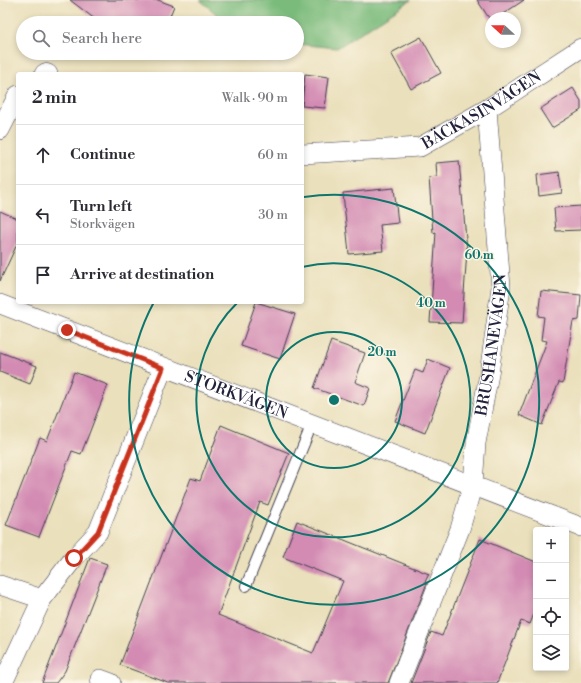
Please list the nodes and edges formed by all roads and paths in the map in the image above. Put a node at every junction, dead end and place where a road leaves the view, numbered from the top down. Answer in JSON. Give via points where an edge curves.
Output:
{"nodes":[{"id":1,"x":581,"y":48,"type":"edge"},
{"id":2,"x":16,"y":99,"type":"edge"},
{"id":3,"x":487,"y":109,"type":"junction"},
{"id":4,"x":0,"y":130,"type":"edge"},
{"id":5,"x":304,"y":154,"type":"edge"},
{"id":6,"x":0,"y":304,"type":"edge"},
{"id":7,"x":163,"y":368,"type":"junction"},
{"id":8,"x":312,"y":424,"type":"junction"},
{"id":9,"x":473,"y":484,"type":"junction"},
{"id":10,"x":581,"y":527,"type":"edge"},
{"id":11,"x":0,"y":585,"type":"edge"},
{"id":12,"x":246,"y":586,"type":"dead end"},
{"id":13,"x":42,"y":599,"type":"junction"},
{"id":14,"x":3,"y":683,"type":"edge"},
{"id":15,"x":399,"y":683,"type":"edge"}],
"edges":[{"from":1,"to":3,"type":"street","name":"BÄCKASINVÄGEN"},
{"from":2,"to":4,"type":"street"},
{"from":3,"to":5,"type":"street","name":"BÄCKASINVÄGEN","via":[[420,147]]},
{"from":3,"to":9,"type":"street","name":"BRUSHANEVÄGEN","via":[[501,287],[490,374],[476,443]]},
{"from":6,"to":7,"type":"street","name":"STORKVÄGEN"},
{"from":7,"to":8,"type":"street","name":"STORKVÄGEN"},
{"from":7,"to":13,"type":"street","via":[[98,532]]},
{"from":8,"to":9,"type":"street","name":"STORKVÄGEN"},
{"from":8,"to":12,"type":"lane"},
{"from":9,"to":10,"type":"street","name":"STORKVÄGEN"},
{"from":9,"to":15,"type":"street","via":[[460,529]]},
{"from":11,"to":13,"type":"street"},
{"from":13,"to":14,"type":"street"}]}
